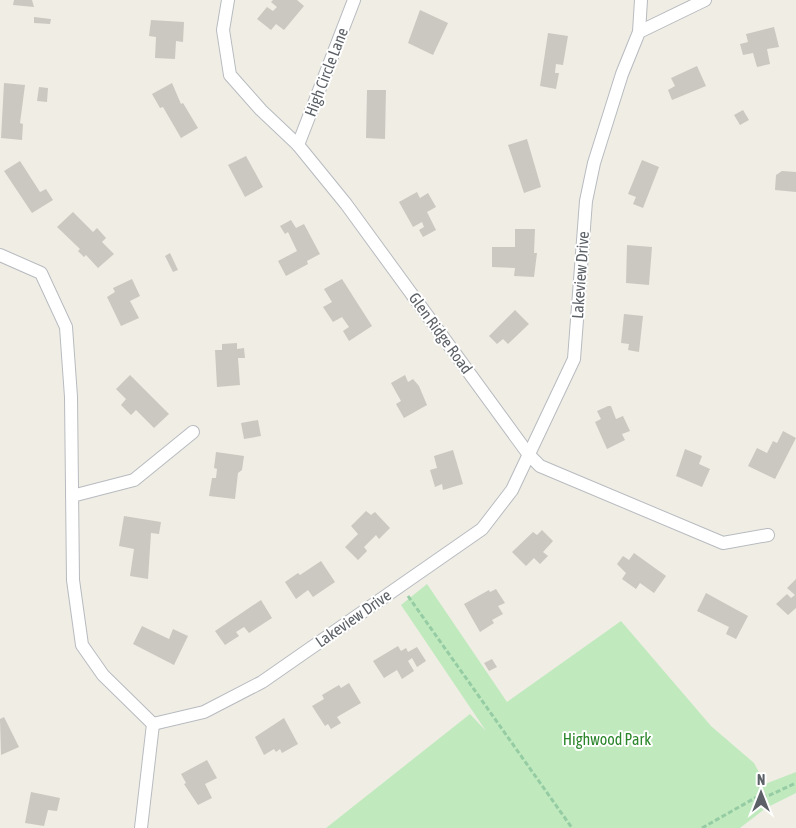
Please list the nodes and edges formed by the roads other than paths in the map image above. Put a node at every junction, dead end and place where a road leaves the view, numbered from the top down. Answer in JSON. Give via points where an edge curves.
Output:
{"nodes":[{"id":1,"x":228,"y":0,"type":"edge"},
{"id":2,"x":354,"y":0,"type":"edge"},
{"id":3,"x":641,"y":0,"type":"edge"},
{"id":4,"x":704,"y":0,"type":"edge"},
{"id":5,"x":639,"y":32,"type":"junction"},
{"id":6,"x":298,"y":145,"type":"junction"},
{"id":7,"x":0,"y":255,"type":"edge"},
{"id":8,"x":193,"y":432,"type":"dead end"},
{"id":9,"x":529,"y":454,"type":"junction"},
{"id":10,"x":72,"y":496,"type":"junction"},
{"id":11,"x":768,"y":535,"type":"dead end"},
{"id":12,"x":153,"y":724,"type":"junction"},
{"id":13,"x":141,"y":828,"type":"edge"}],
"edges":[{"from":1,"to":6,"type":"street","name":"Glen Ridge Road","via":[[223,30],[230,75],[260,110]]},
{"from":2,"to":6,"type":"street","name":"High Circle Lane"},
{"from":3,"to":5,"type":"street","name":"Lakeview Drive"},
{"from":4,"to":5,"type":"street"},
{"from":5,"to":9,"type":"street","name":"Lakeview Drive","via":[[594,163],[586,201],[574,359]]},
{"from":6,"to":9,"type":"street","name":"Glen Ridge Road"},
{"from":7,"to":10,"type":"street","via":[[41,273],[66,327],[71,397]]},
{"from":8,"to":10,"type":"street","via":[[134,480]]},
{"from":9,"to":11,"type":"street","name":"Glen Ridge Road","via":[[540,466],[723,543]]},
{"from":9,"to":12,"type":"street","name":"Lakeview Drive","via":[[512,490],[482,529],[262,682],[204,712]]},
{"from":10,"to":12,"type":"street","via":[[73,580],[82,645],[103,675]]},
{"from":12,"to":13,"type":"street"}]}
